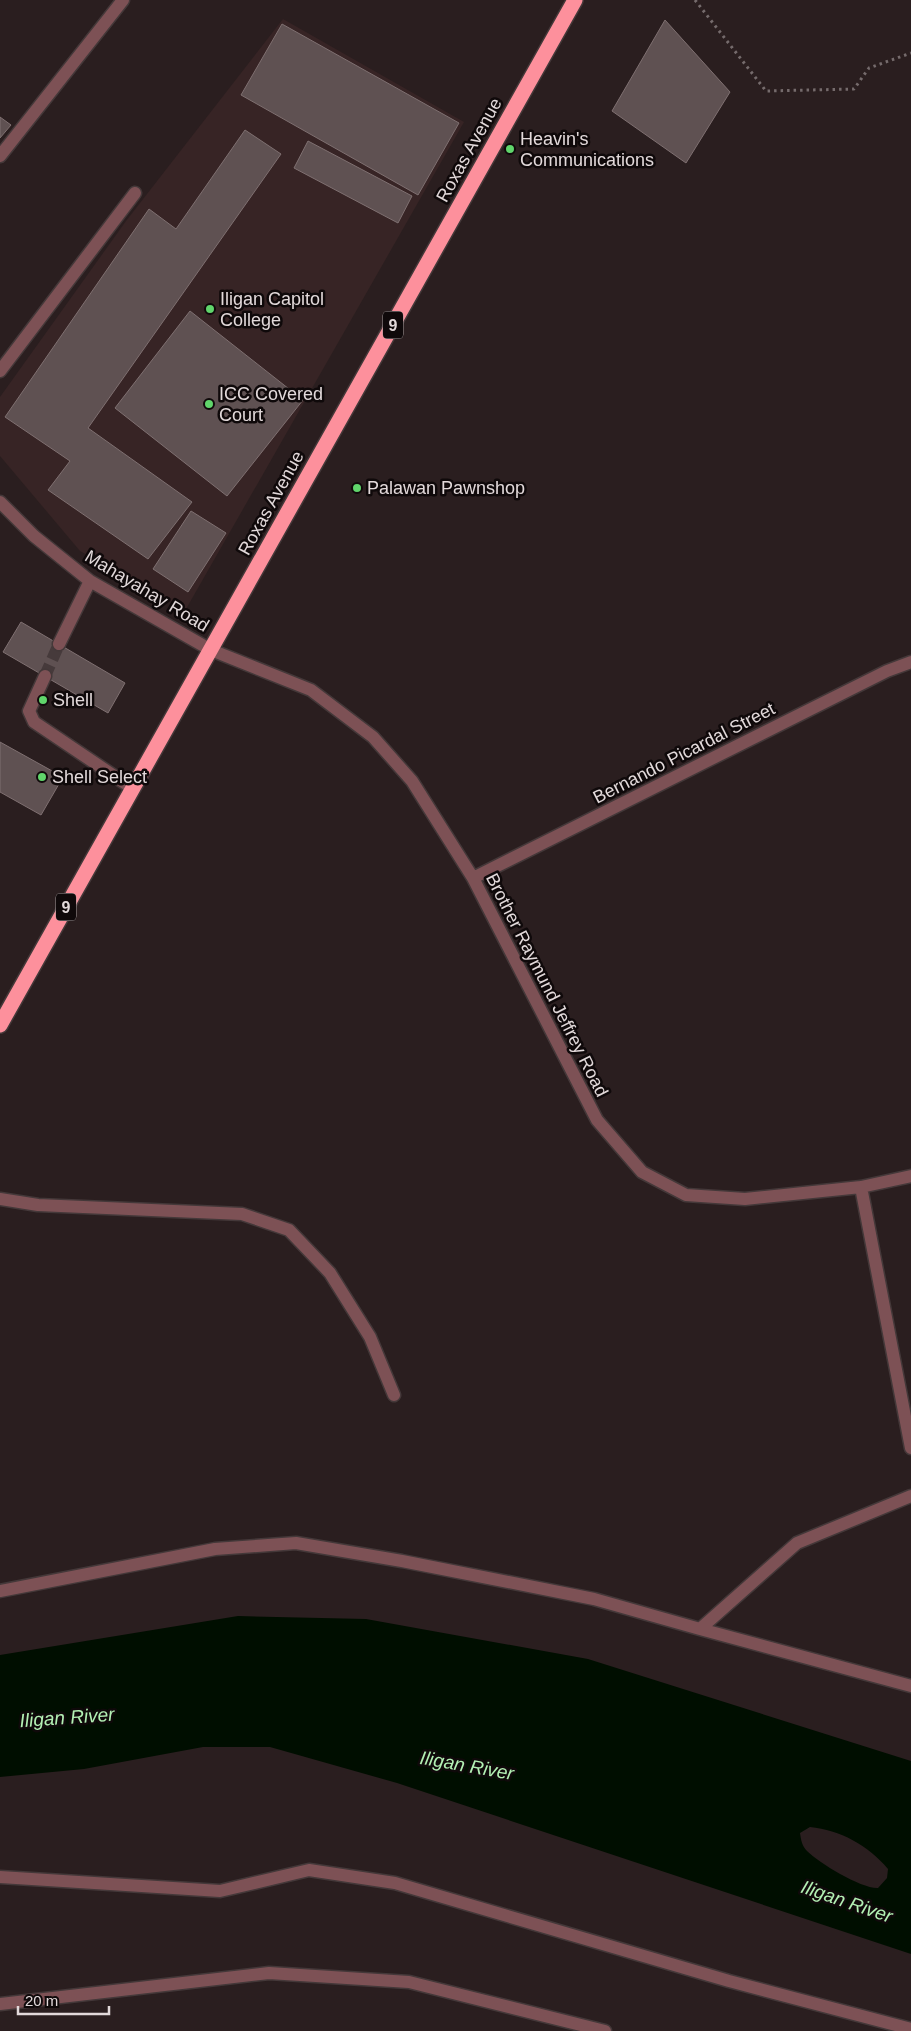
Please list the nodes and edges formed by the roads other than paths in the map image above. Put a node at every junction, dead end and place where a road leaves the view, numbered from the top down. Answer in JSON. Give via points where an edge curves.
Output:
{"nodes":[{"id":1,"x":123,"y":0,"type":"edge"},
{"id":2,"x":575,"y":0,"type":"edge"},
{"id":3,"x":0,"y":156,"type":"edge"},
{"id":4,"x":135,"y":193,"type":"dead end"},
{"id":5,"x":0,"y":372,"type":"edge"},
{"id":6,"x":0,"y":502,"type":"edge"},
{"id":7,"x":90,"y":581,"type":"junction"},
{"id":8,"x":59,"y":644,"type":"tunnel mouth"},
{"id":9,"x":210,"y":650,"type":"junction"},
{"id":10,"x":911,"y":662,"type":"edge"},
{"id":11,"x":46,"y":676,"type":"tunnel mouth"},
{"id":12,"x":132,"y":788,"type":"junction"},
{"id":13,"x":473,"y":878,"type":"junction"},
{"id":14,"x":0,"y":1025,"type":"edge"},
{"id":15,"x":911,"y":1176,"type":"edge"},
{"id":16,"x":861,"y":1186,"type":"junction"},
{"id":17,"x":0,"y":1199,"type":"edge"},
{"id":18,"x":394,"y":1395,"type":"dead end"},
{"id":19,"x":911,"y":1448,"type":"edge"},
{"id":20,"x":911,"y":1496,"type":"edge"},
{"id":21,"x":0,"y":1591,"type":"edge"},
{"id":22,"x":700,"y":1630,"type":"junction"},
{"id":23,"x":911,"y":1686,"type":"edge"},
{"id":24,"x":0,"y":1876,"type":"edge"},
{"id":25,"x":0,"y":2004,"type":"edge"},
{"id":26,"x":911,"y":2029,"type":"edge"},
{"id":27,"x":605,"y":2031,"type":"edge"}],
"edges":[{"from":1,"to":3,"type":"street"},
{"from":2,"to":9,"type":"highway","name":"Roxas Avenue","number":"9"},
{"from":4,"to":5,"type":"street"},
{"from":6,"to":7,"type":"street","name":"Mahayahay Road","via":[[34,536]]},
{"from":7,"to":8,"type":"street"},
{"from":7,"to":9,"type":"street","name":"Mahayahay Road"},
{"from":9,"to":12,"type":"highway","name":"Roxas Avenue","number":"9"},
{"from":9,"to":13,"type":"street","name":"Brother Raymund Jeffrey Road","via":[[310,690],[373,737],[412,781]]},
{"from":10,"to":13,"type":"street","name":"Bernando Picardal Street","via":[[887,671]]},
{"from":11,"to":12,"type":"street","via":[[29,711],[34,722]]},
{"from":12,"to":14,"type":"highway","name":"Roxas Avenue","number":"9"},
{"from":13,"to":16,"type":"street","name":"Brother Raymund Jeffrey Road","via":[[596,1120],[642,1172],[686,1195],[745,1199]]},
{"from":15,"to":16,"type":"street","name":"Brother Raymund Jeffrey Road"},
{"from":16,"to":19,"type":"street"},
{"from":17,"to":18,"type":"street","via":[[38,1205],[242,1214],[289,1230],[330,1273],[370,1337]]},
{"from":20,"to":22,"type":"street","via":[[797,1543]]},
{"from":21,"to":22,"type":"street","via":[[215,1549],[296,1543],[594,1599]]},
{"from":22,"to":23,"type":"street"},
{"from":24,"to":26,"type":"street","via":[[220,1891],[309,1870],[394,1883],[729,1981]]},
{"from":25,"to":27,"type":"street","via":[[269,1974],[409,1982]]}]}
